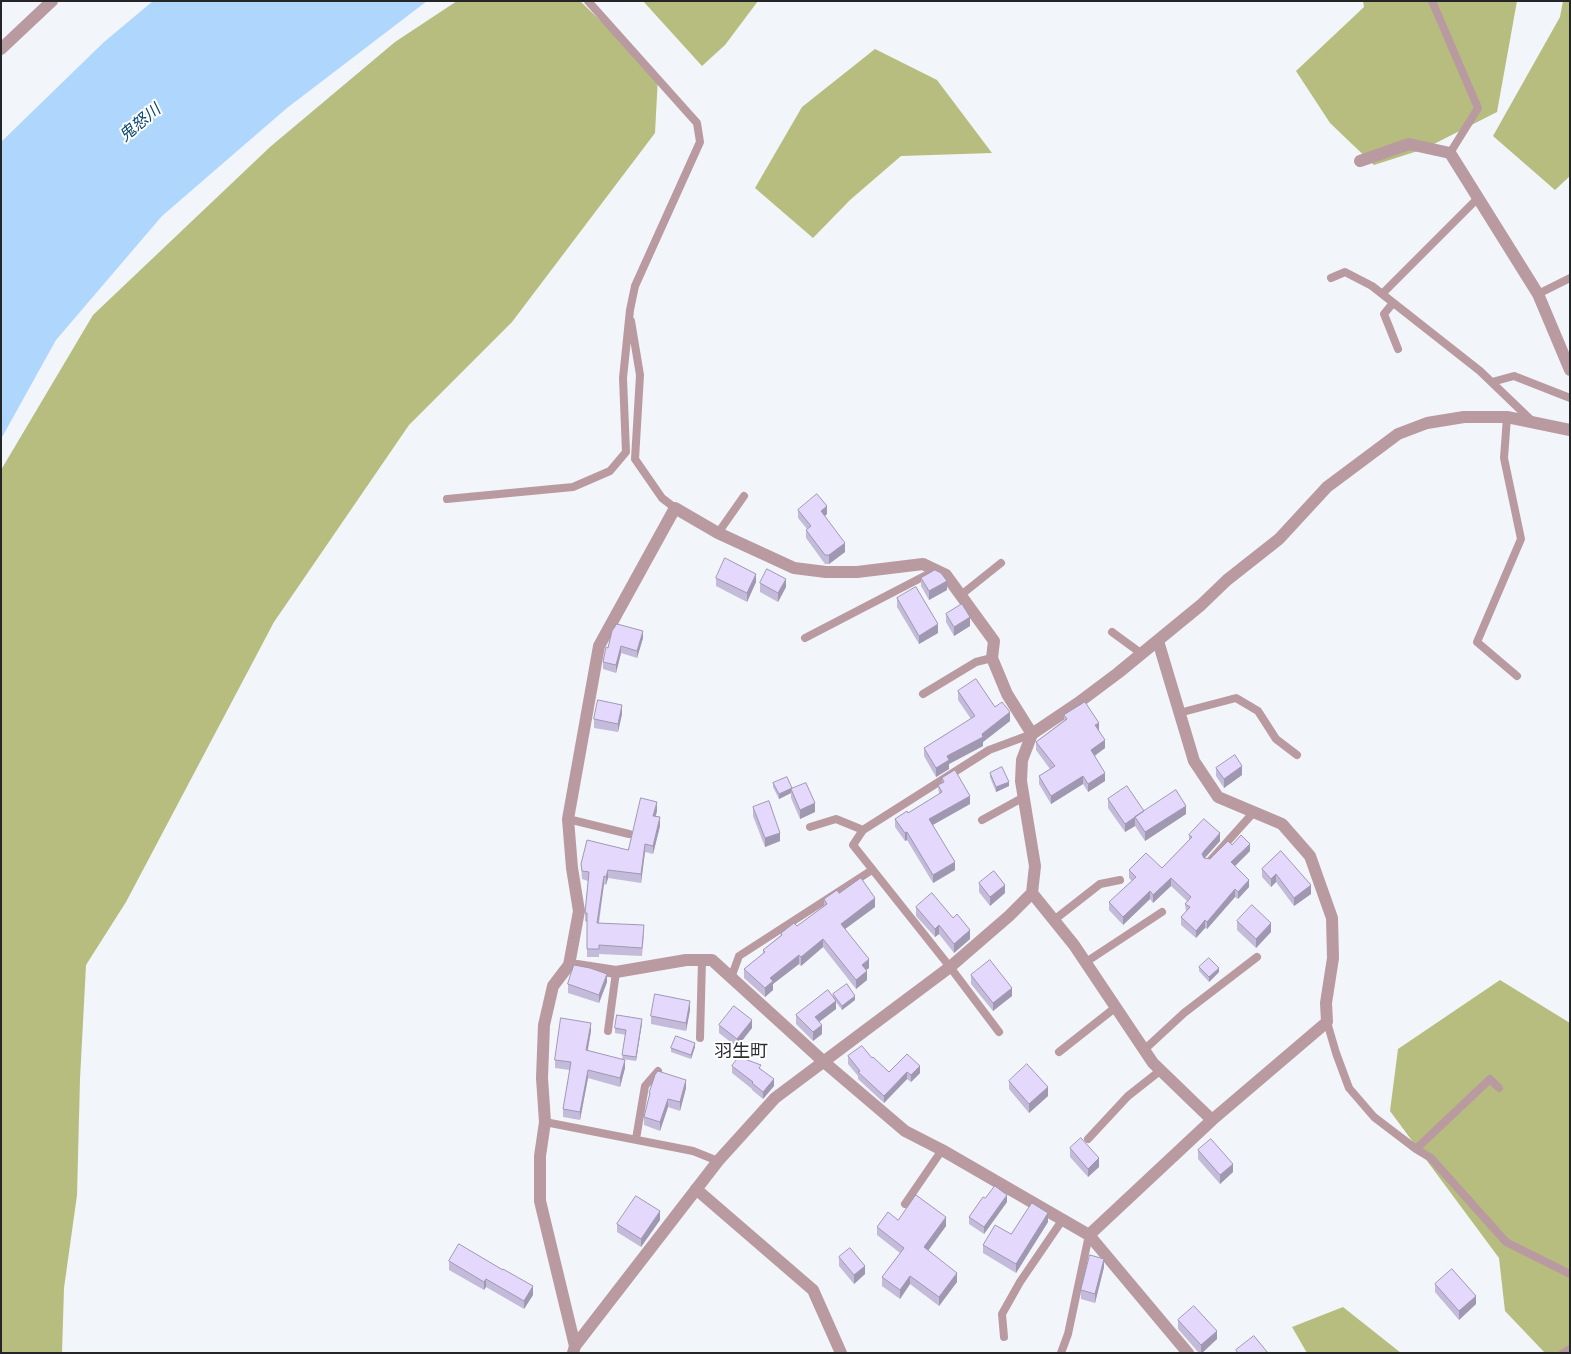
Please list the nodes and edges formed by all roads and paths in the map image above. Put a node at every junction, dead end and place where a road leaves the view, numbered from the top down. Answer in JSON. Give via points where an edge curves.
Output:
{"nodes":[{"id":1,"x":52,"y":1,"type":"edge"},
{"id":2,"x":588,"y":1,"type":"edge"},
{"id":3,"x":1432,"y":1,"type":"edge"},
{"id":4,"x":1,"y":48,"type":"edge"},
{"id":5,"x":1450,"y":153,"type":"junction"},
{"id":6,"x":1360,"y":161,"type":"dead end"},
{"id":7,"x":1478,"y":198,"type":"junction"},
{"id":8,"x":1331,"y":278,"type":"dead end"},
{"id":9,"x":1570,"y":278,"type":"edge"},
{"id":10,"x":1382,"y":294,"type":"junction"},
{"id":11,"x":1538,"y":294,"type":"junction"},
{"id":12,"x":1393,"y":303,"type":"junction"},
{"id":13,"x":630,"y":310,"type":"junction"},
{"id":14,"x":1398,"y":349,"type":"dead end"},
{"id":15,"x":1570,"y":370,"type":"edge"},
{"id":16,"x":1492,"y":382,"type":"junction"},
{"id":17,"x":1570,"y":398,"type":"edge"},
{"id":18,"x":1507,"y":417,"type":"junction"},
{"id":19,"x":1534,"y":423,"type":"junction"},
{"id":20,"x":1570,"y":430,"type":"edge"},
{"id":21,"x":744,"y":496,"type":"dead end"},
{"id":22,"x":447,"y":499,"type":"dead end"},
{"id":23,"x":675,"y":508,"type":"junction"},
{"id":24,"x":718,"y":533,"type":"junction"},
{"id":25,"x":1002,"y":563,"type":"dead end"},
{"id":26,"x":936,"y":570,"type":"junction"},
{"id":27,"x":961,"y":595,"type":"junction"},
{"id":28,"x":1112,"y":632,"type":"dead end"},
{"id":29,"x":805,"y":638,"type":"dead end"},
{"id":30,"x":1158,"y":641,"type":"junction"},
{"id":31,"x":1142,"y":654,"type":"junction"},
{"id":32,"x":992,"y":658,"type":"junction"},
{"id":33,"x":1518,"y":676,"type":"dead end"},
{"id":34,"x":923,"y":694,"type":"dead end"},
{"id":35,"x":1179,"y":712,"type":"junction"},
{"id":36,"x":1032,"y":734,"type":"junction"},
{"id":37,"x":1297,"y":755,"type":"dead end"},
{"id":38,"x":1024,"y":797,"type":"junction"},
{"id":39,"x":1253,"y":812,"type":"junction"},
{"id":40,"x":568,"y":819,"type":"junction"},
{"id":41,"x":982,"y":820,"type":"dead end"},
{"id":42,"x":810,"y":827,"type":"dead end"},
{"id":43,"x":863,"y":830,"type":"junction"},
{"id":44,"x":629,"y":834,"type":"dead end"},
{"id":45,"x":1208,"y":862,"type":"edge"},
{"id":46,"x":872,"y":870,"type":"junction"},
{"id":47,"x":1120,"y":880,"type":"dead end"},
{"id":48,"x":1032,"y":893,"type":"junction"},
{"id":49,"x":1162,"y":912,"type":"dead end"},
{"id":50,"x":1054,"y":920,"type":"junction"},
{"id":51,"x":1257,"y":957,"type":"dead end"},
{"id":52,"x":702,"y":960,"type":"junction"},
{"id":53,"x":1086,"y":962,"type":"junction"},
{"id":54,"x":569,"y":965,"type":"junction"},
{"id":55,"x":950,"y":967,"type":"junction"},
{"id":56,"x":616,"y":972,"type":"junction"},
{"id":57,"x":731,"y":978,"type":"junction"},
{"id":58,"x":1116,"y":1007,"type":"junction"},
{"id":59,"x":1327,"y":1022,"type":"junction"},
{"id":60,"x":608,"y":1032,"type":"dead end"},
{"id":61,"x":1000,"y":1032,"type":"dead end"},
{"id":62,"x":700,"y":1038,"type":"dead end"},
{"id":63,"x":1144,"y":1050,"type":"junction"},
{"id":64,"x":1059,"y":1052,"type":"dead end"},
{"id":65,"x":824,"y":1062,"type":"junction"},
{"id":66,"x":1161,"y":1070,"type":"junction"},
{"id":67,"x":658,"y":1071,"type":"edge"},
{"id":68,"x":1499,"y":1088,"type":"dead end"},
{"id":69,"x":1212,"y":1120,"type":"junction"},
{"id":70,"x":545,"y":1122,"type":"junction"},
{"id":71,"x":636,"y":1139,"type":"junction"},
{"id":72,"x":1088,"y":1139,"type":"dead end"},
{"id":73,"x":1416,"y":1149,"type":"junction"},
{"id":74,"x":942,"y":1150,"type":"junction"},
{"id":75,"x":718,"y":1161,"type":"junction"},
{"id":76,"x":696,"y":1189,"type":"junction"},
{"id":77,"x":906,"y":1204,"type":"dead end"},
{"id":78,"x":1063,"y":1219,"type":"junction"},
{"id":79,"x":1089,"y":1235,"type":"junction"},
{"id":80,"x":1570,"y":1274,"type":"edge"},
{"id":81,"x":1004,"y":1337,"type":"dead end"},
{"id":82,"x":574,"y":1349,"type":"edge"},
{"id":83,"x":1570,"y":1350,"type":"edge"},
{"id":84,"x":841,"y":1353,"type":"edge"},
{"id":85,"x":1061,"y":1353,"type":"edge"},
{"id":86,"x":1188,"y":1353,"type":"edge"},
{"id":87,"x":1564,"y":1353,"type":"edge"}],
"edges":[{"from":1,"to":4,"type":"street"},
{"from":2,"to":13,"type":"lane","via":[[697,124],[700,142],[641,270]]},
{"from":3,"to":5,"type":"lane","via":[[1478,108]]},
{"from":5,"to":6,"type":"street","via":[[1409,144]]},
{"from":5,"to":7,"type":"street"},
{"from":7,"to":10,"type":"lane"},
{"from":7,"to":11,"type":"street"},
{"from":8,"to":10,"type":"lane","via":[[1345,272]]},
{"from":9,"to":11,"type":"lane"},
{"from":10,"to":12,"type":"lane"},
{"from":11,"to":15,"type":"street"},
{"from":12,"to":14,"type":"lane","via":[[1384,314]]},
{"from":12,"to":16,"type":"lane"},
{"from":13,"to":22,"type":"lane","via":[[624,378],[626,452],[610,471],[573,487]]},
{"from":13,"to":23,"type":"lane","via":[[640,375],[635,459],[662,498]]},
{"from":16,"to":17,"type":"lane","via":[[1514,376]]},
{"from":16,"to":19,"type":"lane"},
{"from":18,"to":19,"type":"street"},
{"from":18,"to":30,"type":"street","via":[[1436,421],[1398,434],[1327,487],[1279,539]]},
{"from":18,"to":33,"type":"lane","via":[[1504,458],[1521,539],[1477,642]]},
{"from":19,"to":20,"type":"street"},
{"from":21,"to":24,"type":"lane"},
{"from":23,"to":24,"type":"street"},
{"from":23,"to":40,"type":"street","via":[[599,646]]},
{"from":24,"to":26,"type":"street","via":[[794,568],[857,572],[923,564]]},
{"from":25,"to":27,"type":"lane"},
{"from":26,"to":27,"type":"street","via":[[946,575]]},
{"from":26,"to":29,"type":"lane"},
{"from":27,"to":32,"type":"street","via":[[994,641]]},
{"from":28,"to":31,"type":"lane"},
{"from":30,"to":31,"type":"street"},
{"from":30,"to":35,"type":"street"},
{"from":31,"to":36,"type":"street"},
{"from":32,"to":34,"type":"lane","via":[[976,662]]},
{"from":32,"to":36,"type":"street","via":[[1007,694]]},
{"from":35,"to":37,"type":"lane","via":[[1236,698],[1258,711],[1276,739]]},
{"from":35,"to":39,"type":"street","via":[[1194,761],[1218,797]]},
{"from":36,"to":38,"type":"street","via":[[1022,760]]},
{"from":36,"to":43,"type":"lane","via":[[989,750]]},
{"from":38,"to":41,"type":"lane"},
{"from":38,"to":48,"type":"street","via":[[1035,866]]},
{"from":39,"to":45,"type":"lane"},
{"from":39,"to":59,"type":"street","via":[[1282,824],[1310,856],[1329,909],[1333,958],[1326,1003]]},
{"from":40,"to":44,"type":"lane"},
{"from":40,"to":54,"type":"street","via":[[579,911]]},
{"from":42,"to":43,"type":"lane","via":[[836,819]]},
{"from":43,"to":46,"type":"lane","via":[[853,845]]},
{"from":46,"to":55,"type":"lane"},
{"from":46,"to":57,"type":"lane","via":[[739,956]]},
{"from":47,"to":50,"type":"lane","via":[[1100,884]]},
{"from":48,"to":50,"type":"street"},
{"from":48,"to":55,"type":"street"},
{"from":49,"to":53,"type":"lane"},
{"from":50,"to":53,"type":"street"},
{"from":51,"to":63,"type":"lane","via":[[1184,1013]]},
{"from":52,"to":56,"type":"street"},
{"from":52,"to":57,"type":"street","via":[[712,960]]},
{"from":52,"to":62,"type":"lane"},
{"from":53,"to":58,"type":"street"},
{"from":54,"to":56,"type":"street"},
{"from":54,"to":70,"type":"street","via":[[553,986],[544,1025],[542,1078]]},
{"from":55,"to":61,"type":"lane"},
{"from":55,"to":65,"type":"street"},
{"from":56,"to":60,"type":"lane"},
{"from":57,"to":65,"type":"street"},
{"from":58,"to":63,"type":"street"},
{"from":58,"to":64,"type":"lane"},
{"from":59,"to":69,"type":"street"},
{"from":59,"to":73,"type":"lane","via":[[1349,1088],[1374,1117]]},
{"from":63,"to":66,"type":"street"},
{"from":65,"to":74,"type":"street","via":[[905,1131]]},
{"from":65,"to":75,"type":"street","via":[[775,1098]]},
{"from":66,"to":69,"type":"street"},
{"from":66,"to":72,"type":"lane","via":[[1128,1096]]},
{"from":67,"to":71,"type":"lane","via":[[646,1086]]},
{"from":68,"to":73,"type":"lane","via":[[1490,1079]]},
{"from":69,"to":79,"type":"street"},
{"from":70,"to":71,"type":"lane"},
{"from":70,"to":82,"type":"street","via":[[540,1156],[540,1201]]},
{"from":71,"to":75,"type":"lane","via":[[693,1151]]},
{"from":73,"to":80,"type":"lane","via":[[1431,1158],[1506,1242]]},
{"from":74,"to":77,"type":"lane"},
{"from":74,"to":78,"type":"street"},
{"from":75,"to":76,"type":"street"},
{"from":76,"to":82,"type":"street"},
{"from":76,"to":84,"type":"street","via":[[813,1290]]},
{"from":78,"to":79,"type":"street"},
{"from":78,"to":81,"type":"lane","via":[[1002,1314]]},
{"from":79,"to":85,"type":"lane"},
{"from":79,"to":86,"type":"street"},
{"from":83,"to":87,"type":"lane"}]}
